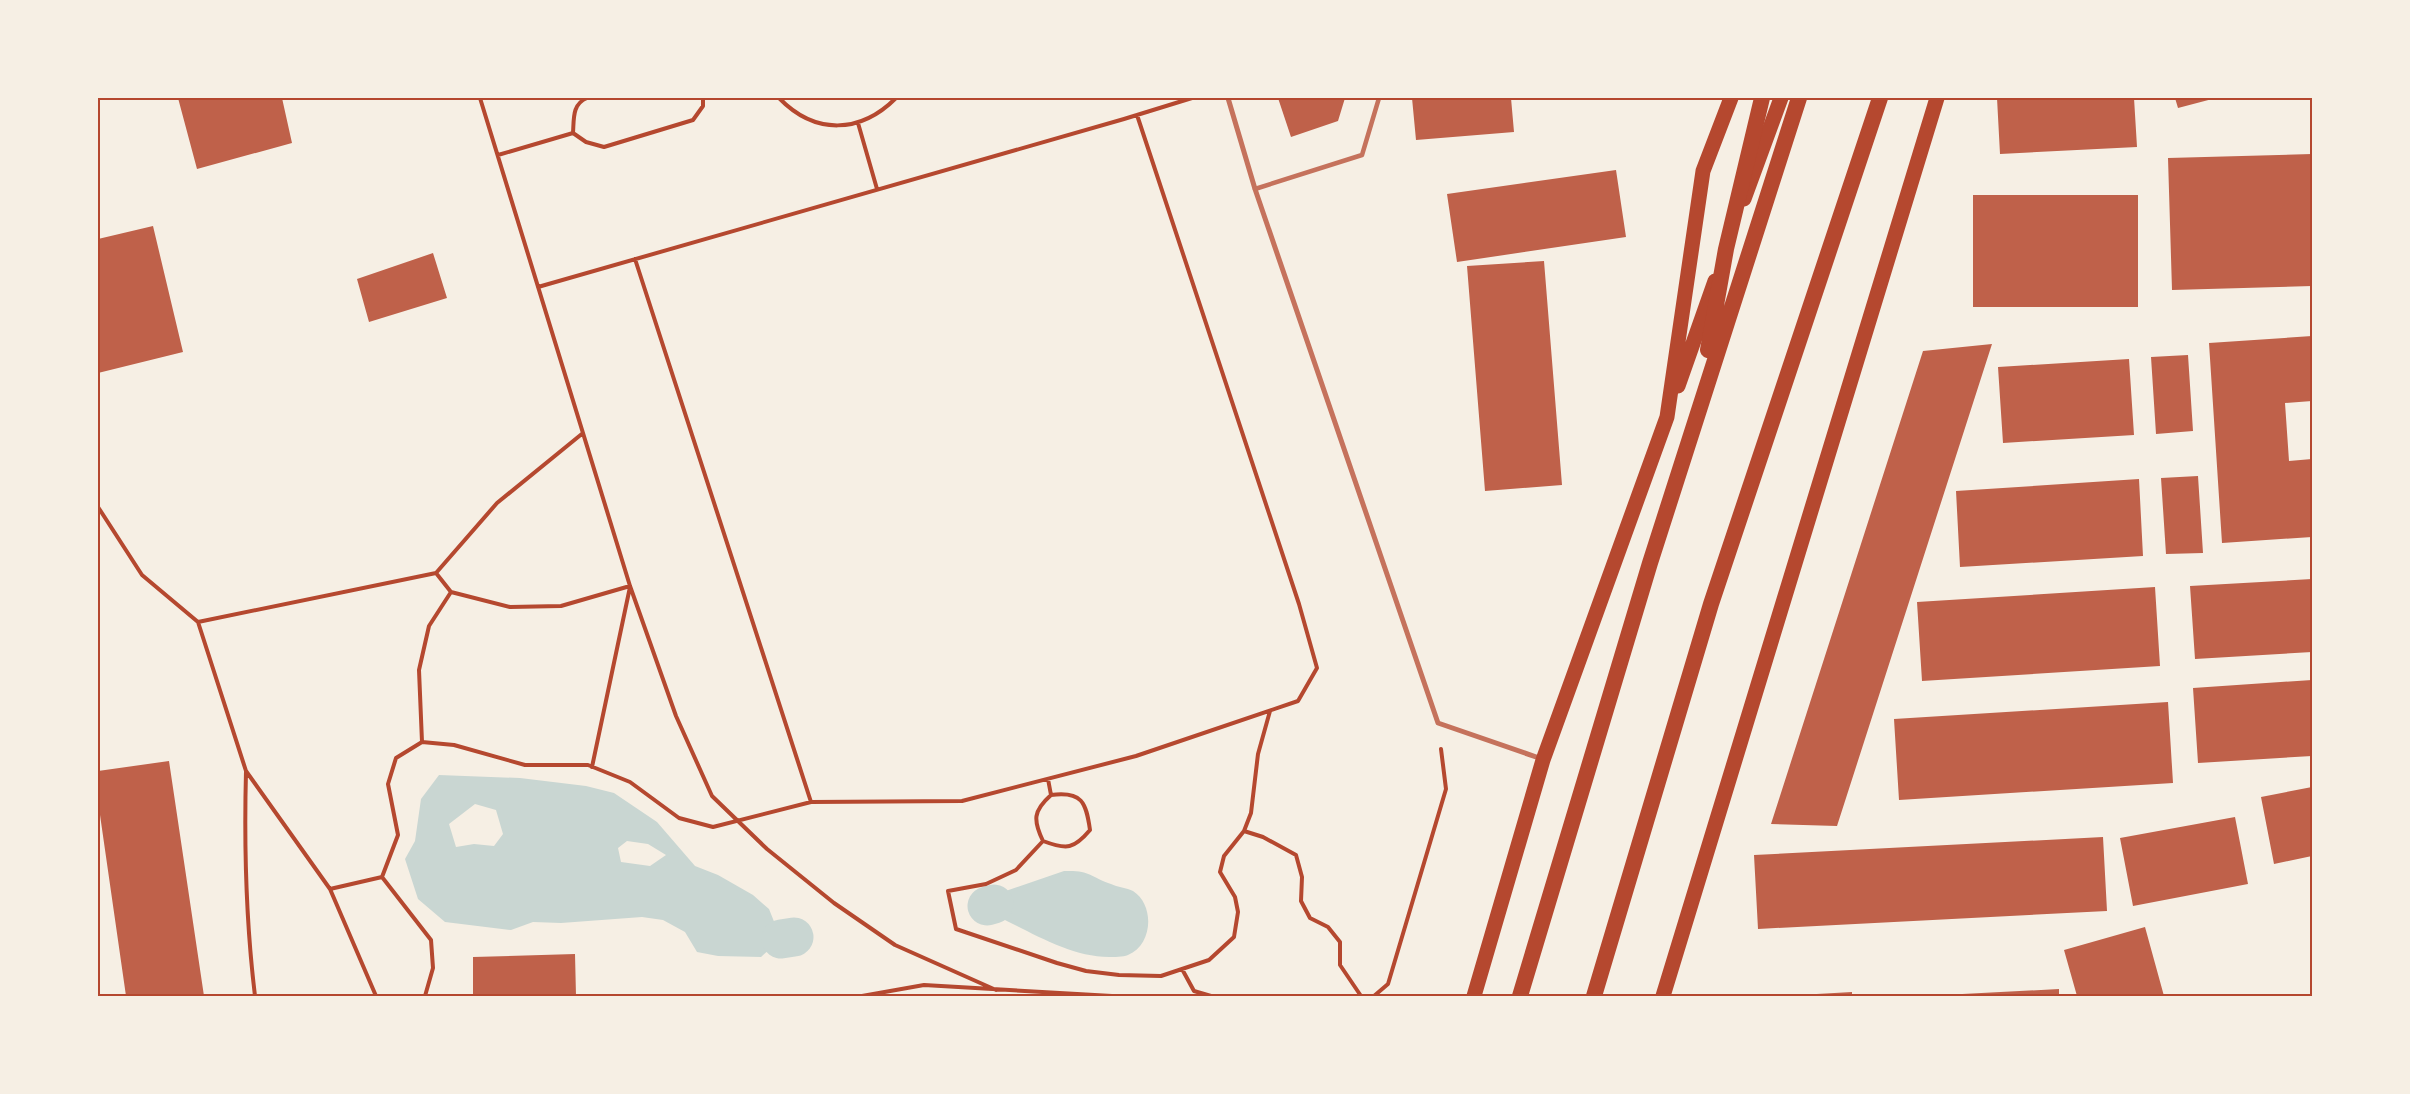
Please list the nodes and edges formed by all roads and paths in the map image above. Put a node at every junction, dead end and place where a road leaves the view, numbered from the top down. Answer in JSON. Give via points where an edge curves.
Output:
{"nodes":[{"id":1,"x":480,"y":98,"type":"edge"},
{"id":2,"x":587,"y":98,"type":"edge"},
{"id":3,"x":703,"y":98,"type":"edge"},
{"id":4,"x":779,"y":98,"type":"edge"},
{"id":5,"x":896,"y":98,"type":"edge"},
{"id":6,"x":1192,"y":98,"type":"edge"},
{"id":7,"x":1228,"y":98,"type":"edge"},
{"id":8,"x":1379,"y":98,"type":"edge"},
{"id":9,"x":1762,"y":98,"type":"edge"},
{"id":10,"x":1780,"y":98,"type":"edge"},
{"id":11,"x":1799,"y":98,"type":"edge"},
{"id":12,"x":1880,"y":98,"type":"edge"},
{"id":13,"x":1937,"y":98,"type":"edge"},
{"id":14,"x":1733,"y":100,"type":"edge"},
{"id":15,"x":1137,"y":115,"type":"junction"},
{"id":16,"x":858,"y":123,"type":"junction"},
{"id":17,"x":573,"y":133,"type":"junction"},
{"id":18,"x":498,"y":155,"type":"junction"},
{"id":19,"x":878,"y":189,"type":"junction"},
{"id":20,"x":1255,"y":189,"type":"junction"},
{"id":21,"x":635,"y":259,"type":"junction"},
{"id":22,"x":538,"y":287,"type":"junction"},
{"id":23,"x":1667,"y":417,"type":"junction"},
{"id":24,"x":1696,"y":419,"type":"junction"},
{"id":25,"x":583,"y":433,"type":"junction"},
{"id":26,"x":98,"y":507,"type":"edge"},
{"id":27,"x":436,"y":573,"type":"junction"},
{"id":28,"x":630,"y":586,"type":"junction"},
{"id":29,"x":451,"y":592,"type":"junction"},
{"id":30,"x":198,"y":622,"type":"junction"},
{"id":31,"x":1270,"y":711,"type":"junction"},
{"id":32,"x":1438,"y":723,"type":"junction"},
{"id":33,"x":422,"y":742,"type":"junction"},
{"id":34,"x":1543,"y":760,"type":"junction"},
{"id":35,"x":592,"y":767,"type":"junction"},
{"id":36,"x":246,"y":771,"type":"junction"},
{"id":37,"x":1048,"y":779,"type":"junction"},
{"id":38,"x":1051,"y":795,"type":"junction"},
{"id":39,"x":811,"y":802,"type":"junction"},
{"id":40,"x":738,"y":821,"type":"junction"},
{"id":41,"x":1244,"y":831,"type":"junction"},
{"id":42,"x":1043,"y":841,"type":"junction"},
{"id":43,"x":382,"y":877,"type":"junction"},
{"id":44,"x":330,"y":889,"type":"junction"},
{"id":45,"x":1182,"y":969,"type":"junction"},
{"id":46,"x":996,"y":990,"type":"junction"},
{"id":47,"x":255,"y":996,"type":"edge"},
{"id":48,"x":376,"y":996,"type":"edge"},
{"id":49,"x":425,"y":996,"type":"edge"},
{"id":50,"x":862,"y":996,"type":"edge"},
{"id":51,"x":1112,"y":996,"type":"edge"},
{"id":52,"x":1210,"y":996,"type":"edge"},
{"id":53,"x":1361,"y":996,"type":"edge"},
{"id":54,"x":1374,"y":996,"type":"edge"},
{"id":55,"x":1474,"y":996,"type":"edge"},
{"id":56,"x":1520,"y":996,"type":"edge"},
{"id":57,"x":1594,"y":996,"type":"edge"},
{"id":58,"x":1663,"y":996,"type":"edge"}],
"edges":[{"from":1,"to":18,"type":"path"},
{"from":2,"to":17,"type":"path","via":[[574,111]]},
{"from":3,"to":17,"type":"path","via":[[703,106],[693,120],[604,147]]},
{"from":4,"to":16,"type":"path","via":[[812,122],[835,126]]},
{"from":5,"to":16,"type":"path","via":[[878,114]]},
{"from":6,"to":15,"type":"path"},
{"from":7,"to":20,"type":"street"},
{"from":8,"to":20,"type":"lane","via":[[1362,155]]},
{"from":9,"to":24,"type":"highway","via":[[1726,249]]},
{"from":10,"to":23,"type":"main road"},
{"from":11,"to":24,"type":"highway"},
{"from":12,"to":57,"type":"highway","via":[[1711,604]]},
{"from":13,"to":58,"type":"main road"},
{"from":14,"to":23,"type":"main road","via":[[1703,171]]},
{"from":15,"to":19,"type":"path"},
{"from":15,"to":31,"type":"path","via":[[1296,593],[1317,668],[1298,701]]},
{"from":16,"to":19,"type":"path"},
{"from":17,"to":18,"type":"path"},
{"from":18,"to":22,"type":"path"},
{"from":19,"to":21,"type":"path"},
{"from":20,"to":32,"type":"street"},
{"from":21,"to":22,"type":"path"},
{"from":21,"to":39,"type":"path"},
{"from":22,"to":25,"type":"path"},
{"from":23,"to":34,"type":"main road"},
{"from":24,"to":56,"type":"highway"},
{"from":25,"to":27,"type":"path","via":[[497,503]]},
{"from":25,"to":28,"type":"path"},
{"from":26,"to":30,"type":"path","via":[[142,575]]},
{"from":27,"to":29,"type":"path"},
{"from":27,"to":30,"type":"path"},
{"from":28,"to":29,"type":"path","via":[[561,606],[510,607]]},
{"from":28,"to":35,"type":"path"},
{"from":28,"to":40,"type":"path","via":[[676,716],[712,796]]},
{"from":29,"to":33,"type":"path","via":[[429,626],[419,670]]},
{"from":30,"to":36,"type":"path"},
{"from":31,"to":37,"type":"path","via":[[1136,756]]},
{"from":31,"to":41,"type":"path","via":[[1258,754],[1251,813]]},
{"from":32,"to":34,"type":"street"},
{"from":32,"to":54,"type":"path","via":[[1446,789],[1388,984]]},
{"from":33,"to":35,"type":"path","via":[[454,745],[525,765]]},
{"from":33,"to":43,"type":"path","via":[[396,758],[388,784],[398,836]]},
{"from":34,"to":55,"type":"main road"},
{"from":35,"to":40,"type":"path","via":[[630,782],[679,818],[713,826]]},
{"from":36,"to":44,"type":"path"},
{"from":36,"to":47,"type":"path","via":[[247,896]]},
{"from":37,"to":38,"type":"path"},
{"from":37,"to":39,"type":"path","via":[[962,801]]},
{"from":38,"to":42,"type":"path","via":[[1039,806],[1035,824]]},
{"from":38,"to":42,"type":"path","via":[[1067,793],[1080,798],[1087,810],[1090,830],[1078,844],[1061,848]]},
{"from":39,"to":40,"type":"path"},
{"from":40,"to":46,"type":"path","via":[[834,903],[895,945]]},
{"from":41,"to":45,"type":"path","via":[[1224,856],[1220,872],[1235,897],[1238,912],[1234,937],[1209,960]]},
{"from":41,"to":53,"type":"path","via":[[1296,855],[1302,877],[1301,901],[1310,918],[1328,927],[1340,942],[1340,965]]},
{"from":42,"to":45,"type":"path","via":[[1016,870],[986,884],[948,891],[956,929],[1086,971],[1161,976]]},
{"from":43,"to":44,"type":"path"},
{"from":43,"to":49,"type":"path","via":[[431,940],[432,968]]},
{"from":44,"to":48,"type":"path"},
{"from":45,"to":52,"type":"path","via":[[1194,991]]},
{"from":46,"to":50,"type":"path","via":[[924,985]]},
{"from":46,"to":51,"type":"path"}]}
